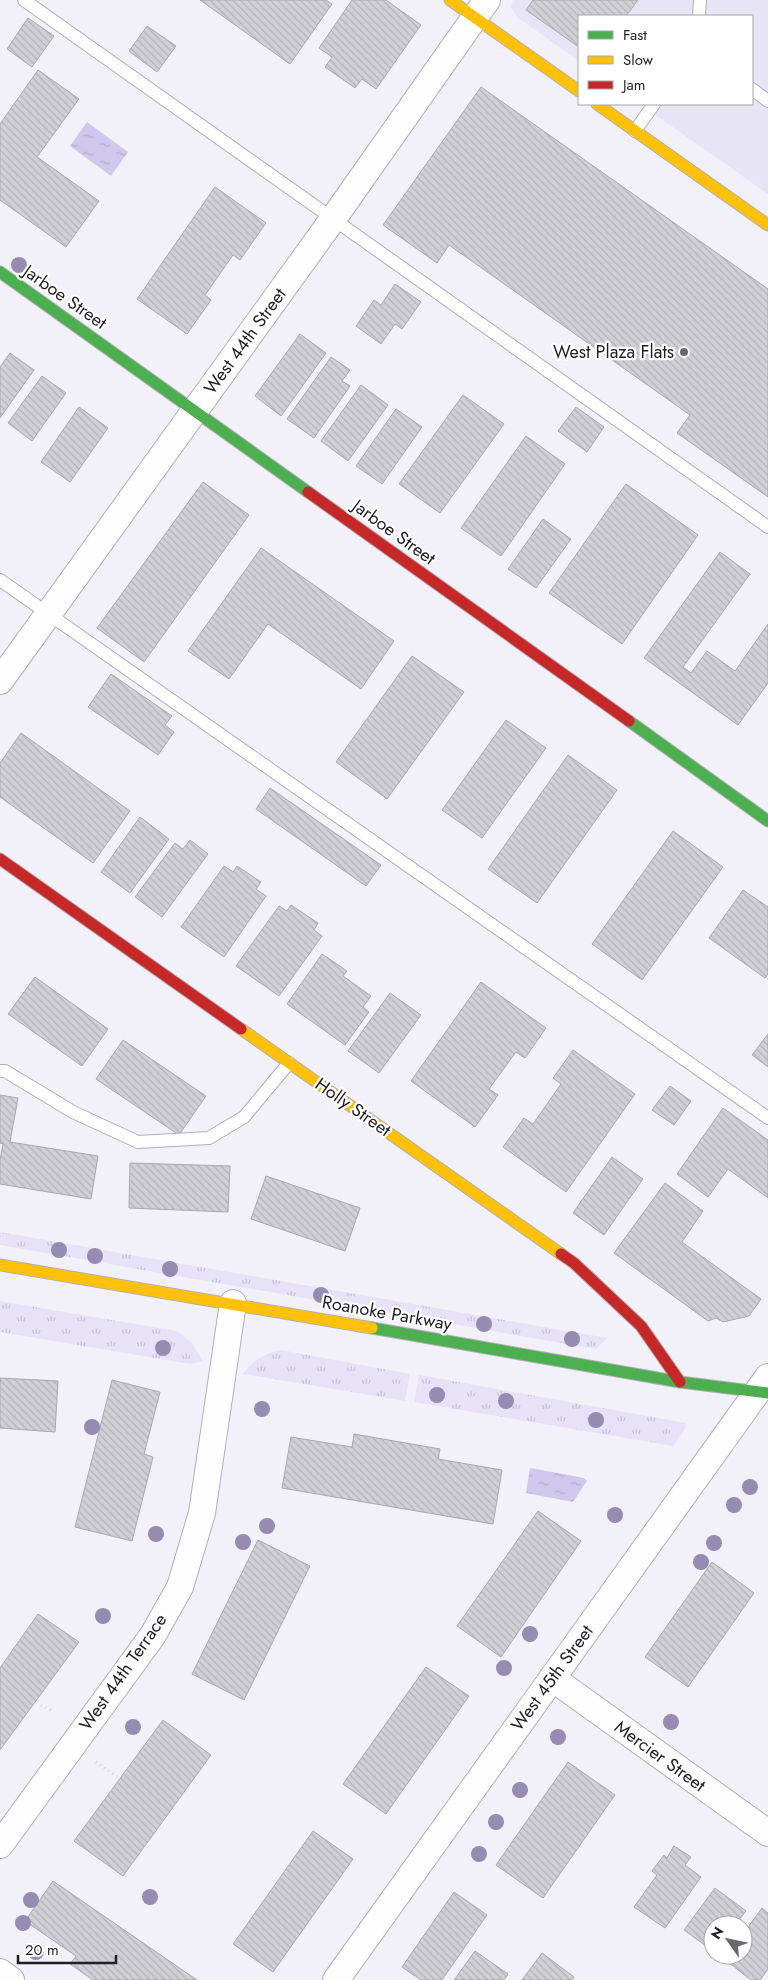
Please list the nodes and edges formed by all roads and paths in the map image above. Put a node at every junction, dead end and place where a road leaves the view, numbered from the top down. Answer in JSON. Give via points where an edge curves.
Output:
{"nodes":[{"id":1,"x":24,"y":0,"type":"edge"},
{"id":2,"x":450,"y":0,"type":"edge"},
{"id":3,"x":700,"y":0,"type":"edge"},
{"id":4,"x":481,"y":9,"type":"edge"},
{"id":5,"x":699,"y":15,"type":"edge"},
{"id":6,"x":578,"y":90,"type":"edge"},
{"id":7,"x":753,"y":90,"type":"edge"},
{"id":8,"x":768,"y":101,"type":"edge"},
{"id":9,"x":598,"y":105,"type":"edge"},
{"id":10,"x":653,"y":105,"type":"edge"},
{"id":11,"x":635,"y":130,"type":"junction"},
{"id":12,"x":333,"y":219,"type":"junction"},
{"id":13,"x":768,"y":225,"type":"edge"},
{"id":14,"x":0,"y":272,"type":"edge"},
{"id":15,"x":195,"y":411,"type":"junction"},
{"id":16,"x":768,"y":527,"type":"edge"},
{"id":17,"x":0,"y":580,"type":"edge"},
{"id":18,"x":48,"y":614,"type":"junction"},
{"id":19,"x":0,"y":681,"type":"edge"},
{"id":20,"x":768,"y":821,"type":"edge"},
{"id":21,"x":0,"y":859,"type":"edge"},
{"id":22,"x":289,"y":1063,"type":"junction"},
{"id":23,"x":0,"y":1071,"type":"edge"},
{"id":24,"x":768,"y":1118,"type":"edge"},
{"id":25,"x":0,"y":1265,"type":"edge"},
{"id":26,"x":233,"y":1303,"type":"junction"},
{"id":27,"x":680,"y":1382,"type":"junction"},
{"id":28,"x":765,"y":1390,"type":"edge"},
{"id":29,"x":552,"y":1678,"type":"junction"},
{"id":30,"x":41,"y":1705,"type":"dead end"},
{"id":31,"x":54,"y":1712,"type":"dead end"},
{"id":32,"x":94,"y":1760,"type":"dead end"},
{"id":33,"x":119,"y":1778,"type":"dead end"},
{"id":34,"x":768,"y":1833,"type":"edge"},
{"id":35,"x":0,"y":1845,"type":"edge"},
{"id":36,"x":0,"y":1972,"type":"edge"},
{"id":37,"x":11,"y":1980,"type":"edge"},
{"id":38,"x":336,"y":1980,"type":"edge"}],
"edges":[{"from":1,"to":12,"type":"lane"},
{"from":2,"to":4,"type":"street"},
{"from":3,"to":5,"type":"lane"},
{"from":4,"to":6,"type":"street"},
{"from":4,"to":12,"type":"street","name":"West 44th Street"},
{"from":7,"to":8,"type":"lane"},
{"from":9,"to":11,"type":"street"},
{"from":10,"to":11,"type":"lane"},
{"from":11,"to":13,"type":"street"},
{"from":12,"to":15,"type":"street","name":"West 44th Street"},
{"from":12,"to":16,"type":"lane"},
{"from":14,"to":15,"type":"street","name":"Jarboe Street"},
{"from":15,"to":18,"type":"street","name":"West 44th Street"},
{"from":15,"to":20,"type":"street","name":"Jarboe Street"},
{"from":17,"to":18,"type":"lane"},
{"from":18,"to":19,"type":"street","name":"West 44th Street"},
{"from":18,"to":24,"type":"lane"},
{"from":21,"to":22,"type":"street","name":"Holly Street"},
{"from":22,"to":23,"type":"lane","via":[[244,1118],[209,1138],[138,1142],[73,1112]]},
{"from":22,"to":27,"type":"street","name":"Holly Street","via":[[574,1263],[641,1326]]},
{"from":25,"to":26,"type":"street","name":"Roanoke Parkway"},
{"from":26,"to":27,"type":"street","name":"Roanoke Parkway"},
{"from":26,"to":35,"type":"street","name":"West 44th Terrace","via":[[202,1514],[180,1587],[153,1635]]},
{"from":27,"to":28,"type":"street","name":"Roanoke Parkway"},
{"from":28,"to":29,"type":"street","name":"West 45th Street"},
{"from":29,"to":34,"type":"street","name":"Mercier Street"},
{"from":29,"to":38,"type":"street","name":"West 45th Street"},
{"from":30,"to":31,"type":"path"},
{"from":32,"to":33,"type":"path"},
{"from":36,"to":37,"type":"street"}]}
